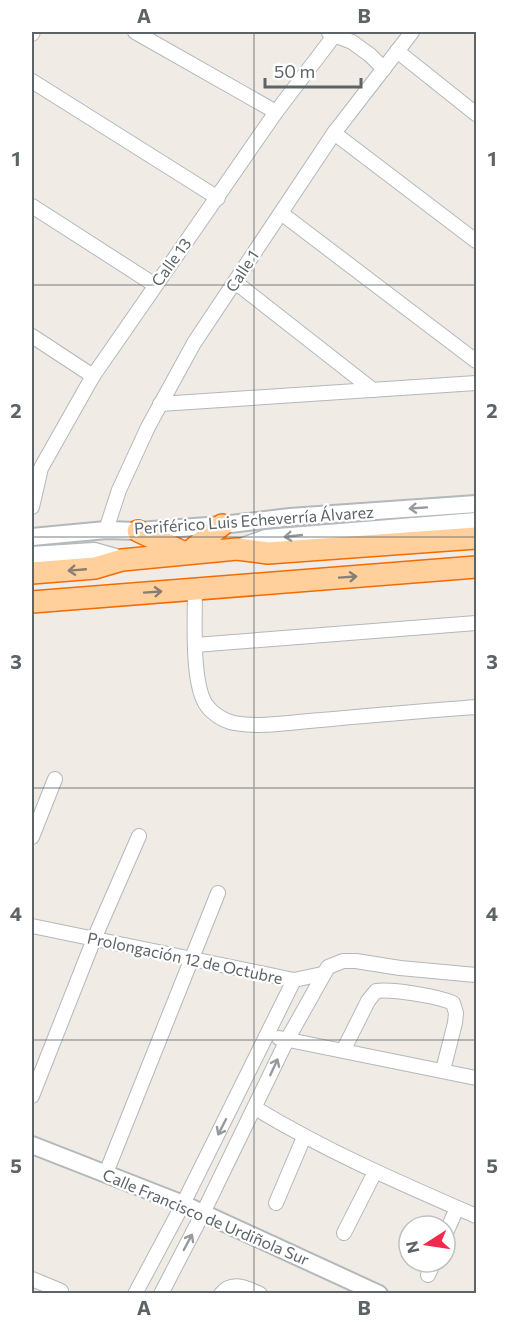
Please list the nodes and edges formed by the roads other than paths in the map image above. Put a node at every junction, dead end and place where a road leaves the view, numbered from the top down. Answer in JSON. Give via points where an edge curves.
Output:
{"nodes":[{"id":1,"x":135,"y":32,"type":"edge"},
{"id":2,"x":412,"y":32,"type":"edge"},
{"id":3,"x":333,"y":33,"type":"edge"},
{"id":4,"x":397,"y":51,"type":"junction"},
{"id":5,"x":384,"y":69,"type":"junction"},
{"id":6,"x":32,"y":81,"type":"edge"},
{"id":7,"x":276,"y":112,"type":"junction"},
{"id":8,"x":477,"y":114,"type":"edge"},
{"id":9,"x":334,"y":133,"type":"junction"},
{"id":10,"x":218,"y":198,"type":"junction"},
{"id":11,"x":32,"y":206,"type":"edge"},
{"id":12,"x":281,"y":213,"type":"junction"},
{"id":13,"x":477,"y":241,"type":"edge"},
{"id":14,"x":235,"y":282,"type":"junction"},
{"id":15,"x":155,"y":285,"type":"junction"},
{"id":16,"x":32,"y":336,"type":"edge"},
{"id":17,"x":477,"y":361,"type":"edge"},
{"id":18,"x":93,"y":376,"type":"junction"},
{"id":19,"x":477,"y":383,"type":"edge"},
{"id":20,"x":373,"y":390,"type":"junction"},
{"id":21,"x":160,"y":404,"type":"junction"},
{"id":22,"x":36,"y":465,"type":"edge"},
{"id":23,"x":477,"y":504,"type":"edge"},
{"id":24,"x":32,"y":507,"type":"edge"},
{"id":25,"x":477,"y":522,"type":"edge"},
{"id":26,"x":222,"y":525,"type":"junction"},
{"id":27,"x":106,"y":530,"type":"junction"},
{"id":28,"x":138,"y":531,"type":"junction"},
{"id":29,"x":32,"y":537,"type":"edge"},
{"id":30,"x":477,"y":538,"type":"edge"},
{"id":31,"x":237,"y":549,"type":"junction"},
{"id":32,"x":187,"y":554,"type":"junction"},
{"id":33,"x":32,"y":556,"type":"edge"},
{"id":34,"x":122,"y":560,"type":"junction"},
{"id":35,"x":477,"y":567,"type":"edge"},
{"id":36,"x":32,"y":573,"type":"edge"},
{"id":37,"x":195,"y":589,"type":"junction"},
{"id":38,"x":32,"y":602,"type":"edge"},
{"id":39,"x":477,"y":623,"type":"edge"},
{"id":40,"x":195,"y":645,"type":"junction"},
{"id":41,"x":477,"y":707,"type":"edge"},
{"id":42,"x":55,"y":779,"type":"dead end"},
{"id":43,"x":139,"y":836,"type":"dead end"},
{"id":44,"x":32,"y":837,"type":"edge"},
{"id":45,"x":218,"y":893,"type":"dead end"},
{"id":46,"x":32,"y":926,"type":"edge"},
{"id":47,"x":94,"y":939,"type":"junction"},
{"id":48,"x":192,"y":960,"type":"junction"},
{"id":49,"x":322,"y":974,"type":"junction"},
{"id":50,"x":477,"y":975,"type":"edge"},
{"id":51,"x":294,"y":980,"type":"junction"},
{"id":52,"x":268,"y":1034,"type":"junction"},
{"id":53,"x":286,"y":1040,"type":"junction"},
{"id":54,"x":344,"y":1050,"type":"junction"},
{"id":55,"x":443,"y":1070,"type":"junction"},
{"id":56,"x":477,"y":1078,"type":"edge"},
{"id":57,"x":32,"y":1096,"type":"edge"},
{"id":58,"x":255,"y":1108,"type":"junction"},
{"id":59,"x":304,"y":1137,"type":"junction"},
{"id":60,"x":32,"y":1145,"type":"edge"},
{"id":61,"x":375,"y":1172,"type":"junction"},
{"id":62,"x":106,"y":1173,"type":"junction"},
{"id":63,"x":276,"y":1203,"type":"dead end"},
{"id":64,"x":183,"y":1204,"type":"junction"},
{"id":65,"x":457,"y":1208,"type":"junction"},
{"id":66,"x":203,"y":1213,"type":"junction"},
{"id":67,"x":454,"y":1214,"type":"edge"},
{"id":68,"x":477,"y":1216,"type":"edge"},
{"id":69,"x":344,"y":1233,"type":"dead end"},
{"id":70,"x":32,"y":1279,"type":"edge"},
{"id":71,"x":61,"y":1291,"type":"dead end"},
{"id":72,"x":135,"y":1293,"type":"edge"},
{"id":73,"x":161,"y":1293,"type":"edge"},
{"id":74,"x":221,"y":1293,"type":"edge"},
{"id":75,"x":260,"y":1293,"type":"edge"},
{"id":76,"x":379,"y":1293,"type":"edge"}],
"edges":[{"from":1,"to":7,"type":"street"},
{"from":2,"to":4,"type":"street","name":"Calle 1"},
{"from":3,"to":5,"type":"street","via":[[352,42]]},
{"from":3,"to":7,"type":"street","name":"Calle 13"},
{"from":4,"to":5,"type":"street","name":"Calle 1"},
{"from":4,"to":8,"type":"street"},
{"from":5,"to":9,"type":"street","name":"Calle 1"},
{"from":6,"to":10,"type":"street"},
{"from":7,"to":10,"type":"street","name":"Calle 13"},
{"from":9,"to":12,"type":"street","name":"Calle 1"},
{"from":9,"to":13,"type":"street"},
{"from":10,"to":15,"type":"street","name":"Calle 13"},
{"from":11,"to":15,"type":"street"},
{"from":12,"to":14,"type":"street","name":"Calle 1"},
{"from":12,"to":17,"type":"street"},
{"from":14,"to":20,"type":"street"},
{"from":14,"to":21,"type":"street","name":"Calle 1"},
{"from":15,"to":18,"type":"street","name":"Calle 13"},
{"from":16,"to":18,"type":"street"},
{"from":18,"to":22,"type":"street","name":"Calle 13"},
{"from":19,"to":20,"type":"street"},
{"from":20,"to":21,"type":"street"},
{"from":21,"to":27,"type":"street","name":"Calle 1","via":[[119,490]]},
{"from":22,"to":24,"type":"street","name":"Calle 13"},
{"from":23,"to":26,"type":"street","name":"Periférico Luis Echeverría Álvarez","one_way":true},
{"from":25,"to":31,"type":"main road","name":"Periférico Luis Echeverría Álvarez","one_way":true,"via":[[266,539]]},
{"from":26,"to":28,"type":"street","name":"Periférico Luis Echeverría Álvarez"},
{"from":26,"to":32,"type":"highway"},
{"from":27,"to":28,"type":"street","name":"Periférico Luis Echeverría Álvarez"},
{"from":27,"to":29,"type":"street","name":"Periférico Luis Echeverría Álvarez"},
{"from":28,"to":32,"type":"highway"},
{"from":30,"to":31,"type":"highway","name":"Periférico Luis Echeverría Álvarez","via":[[268,553]]},
{"from":31,"to":32,"type":"highway","name":"Periférico Luis Echeverría Álvarez"},
{"from":32,"to":34,"type":"highway","name":"Periférico Luis Echeverría Álvarez"},
{"from":33,"to":34,"type":"main road","name":"Periférico Luis Echeverría Álvarez","via":[[94,552]]},
{"from":34,"to":36,"type":"highway","name":"Periférico Luis Echeverría Álvarez","one_way":true,"via":[[95,568]]},
{"from":37,"to":35,"type":"highway","one_way":true},
{"from":38,"to":37,"type":"highway","one_way":true},
{"from":37,"to":40,"type":"street"},
{"from":39,"to":40,"type":"street"},
{"from":40,"to":41,"type":"street","via":[[199,688],[206,705],[216,716],[232,723]]},
{"from":42,"to":44,"type":"street"},
{"from":43,"to":47,"type":"street"},
{"from":45,"to":48,"type":"street"},
{"from":46,"to":47,"type":"street","name":"Prolongación 12 de Octubre"},
{"from":47,"to":48,"type":"street","name":"Prolongación 12 de Octubre"},
{"from":47,"to":57,"type":"street"},
{"from":48,"to":51,"type":"street","name":"Prolongación 12 de Octubre"},
{"from":48,"to":62,"type":"street"},
{"from":49,"to":50,"type":"street","name":"Prolongación 12 de Octubre","via":[[344,961]]},
{"from":49,"to":51,"type":"street","name":"Prolongación 12 de Octubre"},
{"from":49,"to":53,"type":"street"},
{"from":51,"to":52,"type":"street"},
{"from":52,"to":53,"type":"street"},
{"from":52,"to":64,"type":"street","one_way":true},
{"from":53,"to":54,"type":"street"},
{"from":58,"to":53,"type":"street","one_way":true},
{"from":54,"to":55,"type":"street"},
{"from":54,"to":55,"type":"street","via":[[376,991],[440,999],[453,1003],[456,1013]]},
{"from":55,"to":56,"type":"street"},
{"from":58,"to":59,"type":"street"},
{"from":58,"to":66,"type":"street"},
{"from":59,"to":61,"type":"street"},
{"from":59,"to":63,"type":"street"},
{"from":60,"to":62,"type":"street","name":"Calle Francisco de Urdiñola Sur"},
{"from":61,"to":65,"type":"street"},
{"from":61,"to":69,"type":"street"},
{"from":62,"to":64,"type":"street","name":"Calle Francisco de Urdiñola Sur"},
{"from":64,"to":66,"type":"street","name":"Calle Francisco de Urdiñola Sur"},
{"from":64,"to":72,"type":"street"},
{"from":65,"to":67,"type":"street"},
{"from":65,"to":68,"type":"street"},
{"from":73,"to":66,"type":"street","one_way":true},
{"from":66,"to":76,"type":"street","name":"Calle Francisco de Urdiñola Sur"},
{"from":70,"to":71,"type":"street"},
{"from":74,"to":75,"type":"street","via":[[235,1286]]}]}
